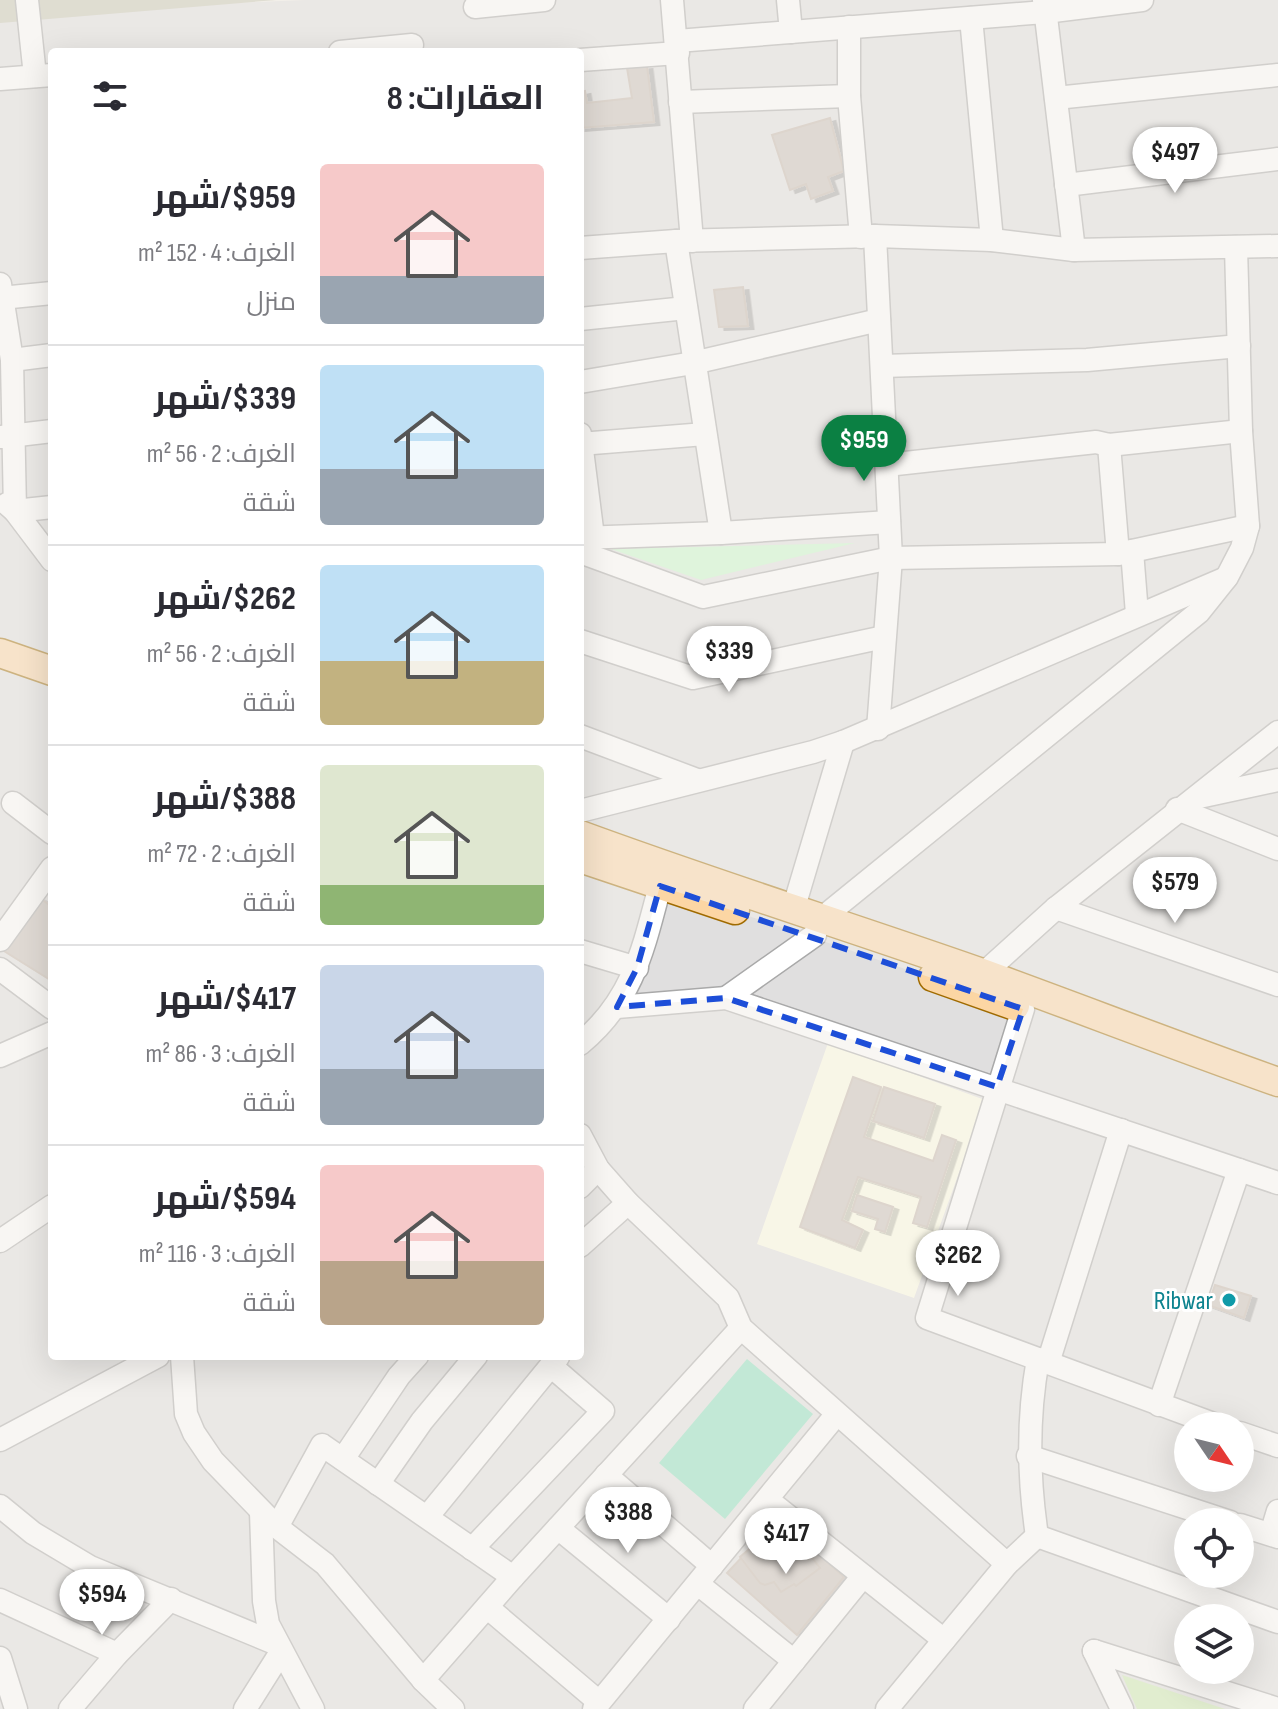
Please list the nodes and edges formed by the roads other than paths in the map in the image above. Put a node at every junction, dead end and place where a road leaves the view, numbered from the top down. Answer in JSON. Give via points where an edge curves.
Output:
{"nodes":[{"id":1,"x":27,"y":0,"type":"edge"},
{"id":2,"x":544,"y":0,"type":"edge"},
{"id":3,"x":672,"y":0,"type":"edge"},
{"id":4,"x":788,"y":0,"type":"edge"},
{"id":5,"x":1142,"y":0,"type":"edge"},
{"id":6,"x":1044,"y":6,"type":"edge"},
{"id":7,"x":475,"y":7,"type":"dead end"},
{"id":8,"x":971,"y":18,"type":"junction"},
{"id":9,"x":849,"y":27,"type":"junction"},
{"id":10,"x":791,"y":32,"type":"junction"},
{"id":11,"x":412,"y":45,"type":"dead end"},
{"id":12,"x":677,"y":47,"type":"junction"},
{"id":13,"x":381,"y":48,"type":"edge"},
{"id":14,"x":584,"y":59,"type":"edge"},
{"id":15,"x":1278,"y":75,"type":"edge"},
{"id":16,"x":44,"y":76,"type":"edge"},
{"id":17,"x":0,"y":79,"type":"edge"},
{"id":18,"x":849,"y":96,"type":"junction"},
{"id":19,"x":1056,"y":98,"type":"junction"},
{"id":20,"x":680,"y":102,"type":"junction"},
{"id":21,"x":1278,"y":159,"type":"edge"},
{"id":22,"x":1066,"y":185,"type":"junction"},
{"id":23,"x":868,"y":237,"type":"junction"},
{"id":24,"x":992,"y":240,"type":"junction"},
{"id":25,"x":684,"y":241,"type":"junction"},
{"id":26,"x":1278,"y":246,"type":"edge"},
{"id":27,"x":1236,"y":247,"type":"junction"},
{"id":28,"x":584,"y":248,"type":"edge"},
{"id":29,"x":1074,"y":250,"type":"junction"},
{"id":30,"x":48,"y":293,"type":"edge"},
{"id":31,"x":0,"y":295,"type":"edge"},
{"id":32,"x":686,"y":308,"type":"junction"},
{"id":33,"x":584,"y":319,"type":"edge"},
{"id":34,"x":879,"y":320,"type":"junction"},
{"id":35,"x":1239,"y":346,"type":"junction"},
{"id":36,"x":48,"y":356,"type":"edge"},
{"id":37,"x":12,"y":360,"type":"junction"},
{"id":38,"x":693,"y":363,"type":"junction"},
{"id":39,"x":882,"y":366,"type":"junction"},
{"id":40,"x":584,"y":381,"type":"edge"},
{"id":41,"x":48,"y":431,"type":"edge"},
{"id":42,"x":1241,"y":431,"type":"junction"},
{"id":43,"x":705,"y":434,"type":"junction"},
{"id":44,"x":7,"y":436,"type":"edge"},
{"id":45,"x":584,"y":440,"type":"edge"},
{"id":46,"x":1109,"y":445,"type":"junction"},
{"id":47,"x":887,"y":465,"type":"junction"},
{"id":48,"x":7,"y":505,"type":"edge"},
{"id":49,"x":48,"y":507,"type":"edge"},
{"id":50,"x":889,"y":522,"type":"junction"},
{"id":51,"x":1248,"y":526,"type":"junction"},
{"id":52,"x":721,"y":533,"type":"junction"},
{"id":53,"x":584,"y":542,"type":"edge"},
{"id":54,"x":1125,"y":553,"type":"junction"},
{"id":55,"x":48,"y":555,"type":"edge"},
{"id":56,"x":891,"y":558,"type":"junction"},
{"id":57,"x":1227,"y":577,"type":"junction"},
{"id":58,"x":1137,"y":614,"type":"junction"},
{"id":59,"x":0,"y":633,"type":"edge"},
{"id":60,"x":884,"y":637,"type":"junction"},
{"id":61,"x":584,"y":642,"type":"edge"},
{"id":62,"x":48,"y":651,"type":"edge"},
{"id":63,"x":0,"y":653,"type":"edge"},
{"id":64,"x":48,"y":670,"type":"edge"},
{"id":65,"x":878,"y":729,"type":"junction"},
{"id":66,"x":1278,"y":732,"type":"edge"},
{"id":67,"x":584,"y":738,"type":"edge"},
{"id":68,"x":843,"y":742,"type":"junction"},
{"id":69,"x":697,"y":780,"type":"junction"},
{"id":70,"x":1278,"y":780,"type":"edge"},
{"id":71,"x":13,"y":803,"type":"dead end"},
{"id":72,"x":1186,"y":804,"type":"junction"},
{"id":73,"x":584,"y":810,"type":"edge"},
{"id":74,"x":48,"y":830,"type":"edge"},
{"id":75,"x":584,"y":836,"type":"edge"},
{"id":76,"x":1278,"y":849,"type":"edge"},
{"id":77,"x":584,"y":859,"type":"edge"},
{"id":78,"x":48,"y":874,"type":"edge"},
{"id":79,"x":660,"y":886,"type":"junction"},
{"id":80,"x":1056,"y":908,"type":"junction"},
{"id":81,"x":793,"y":910,"type":"junction"},
{"id":82,"x":818,"y":927,"type":"junction"},
{"id":83,"x":0,"y":940,"type":"edge"},
{"id":84,"x":584,"y":952,"type":"edge"},
{"id":85,"x":637,"y":968,"type":"junction"},
{"id":86,"x":0,"y":969,"type":"edge"},
{"id":87,"x":983,"y":974,"type":"junction"},
{"id":88,"x":1278,"y":985,"type":"edge"},
{"id":89,"x":726,"y":998,"type":"junction"},
{"id":90,"x":48,"y":1005,"type":"edge"},
{"id":91,"x":617,"y":1007,"type":"junction"},
{"id":92,"x":1023,"y":1009,"type":"junction"},
{"id":93,"x":48,"y":1035,"type":"edge"},
{"id":94,"x":584,"y":1040,"type":"edge"},
{"id":95,"x":0,"y":1056,"type":"edge"},
{"id":96,"x":1278,"y":1082,"type":"edge"},
{"id":97,"x":997,"y":1087,"type":"junction"},
{"id":98,"x":1278,"y":1099,"type":"edge"},
{"id":99,"x":1121,"y":1130,"type":"junction"},
{"id":100,"x":584,"y":1143,"type":"edge"},
{"id":101,"x":598,"y":1169,"type":"junction"},
{"id":102,"x":1239,"y":1170,"type":"junction"},
{"id":103,"x":584,"y":1183,"type":"edge"},
{"id":104,"x":1278,"y":1183,"type":"edge"},
{"id":105,"x":628,"y":1203,"type":"junction"},
{"id":106,"x":48,"y":1209,"type":"edge"},
{"id":107,"x":0,"y":1240,"type":"edge"},
{"id":108,"x":584,"y":1242,"type":"edge"},
{"id":109,"x":741,"y":1328,"type":"junction"},
{"id":110,"x":150,"y":1360,"type":"edge"},
{"id":111,"x":182,"y":1360,"type":"edge"},
{"id":112,"x":413,"y":1360,"type":"edge"},
{"id":113,"x":473,"y":1360,"type":"edge"},
{"id":114,"x":555,"y":1361,"type":"edge"},
{"id":115,"x":1043,"y":1361,"type":"junction"},
{"id":116,"x":1159,"y":1405,"type":"junction"},
{"id":117,"x":1179,"y":1412,"type":"edge"},
{"id":118,"x":836,"y":1415,"type":"junction"},
{"id":119,"x":1254,"y":1438,"type":"edge"},
{"id":120,"x":0,"y":1440,"type":"edge"},
{"id":121,"x":1278,"y":1446,"type":"edge"},
{"id":122,"x":1028,"y":1456,"type":"junction"},
{"id":123,"x":343,"y":1459,"type":"junction"},
{"id":124,"x":606,"y":1475,"type":"junction"},
{"id":125,"x":378,"y":1484,"type":"junction"},
{"id":126,"x":768,"y":1500,"type":"junction"},
{"id":127,"x":0,"y":1506,"type":"edge"},
{"id":128,"x":1187,"y":1508,"type":"edge"},
{"id":129,"x":1278,"y":1511,"type":"edge"},
{"id":130,"x":427,"y":1517,"type":"junction"},
{"id":131,"x":269,"y":1519,"type":"junction"},
{"id":132,"x":558,"y":1528,"type":"junction"},
{"id":133,"x":1254,"y":1530,"type":"edge"},
{"id":134,"x":1037,"y":1536,"type":"junction"},
{"id":135,"x":1274,"y":1536,"type":"edge"},
{"id":136,"x":472,"y":1549,"type":"junction"},
{"id":137,"x":1007,"y":1564,"type":"junction"},
{"id":138,"x":705,"y":1575,"type":"junction"},
{"id":139,"x":863,"y":1576,"type":"junction"},
{"id":140,"x":513,"y":1577,"type":"junction"},
{"id":141,"x":171,"y":1599,"type":"junction"},
{"id":142,"x":0,"y":1600,"type":"edge"},
{"id":143,"x":487,"y":1607,"type":"junction"},
{"id":144,"x":669,"y":1619,"type":"junction"},
{"id":145,"x":1278,"y":1622,"type":"edge"},
{"id":146,"x":944,"y":1640,"type":"junction"},
{"id":147,"x":279,"y":1648,"type":"junction"},
{"id":148,"x":117,"y":1654,"type":"junction"},
{"id":149,"x":0,"y":1658,"type":"edge"},
{"id":150,"x":794,"y":1661,"type":"junction"},
{"id":151,"x":423,"y":1680,"type":"junction"},
{"id":152,"x":596,"y":1706,"type":"edge"},
{"id":153,"x":16,"y":1709,"type":"edge"},
{"id":154,"x":70,"y":1709,"type":"edge"},
{"id":155,"x":245,"y":1709,"type":"edge"},
{"id":156,"x":313,"y":1709,"type":"edge"},
{"id":157,"x":453,"y":1709,"type":"edge"},
{"id":158,"x":755,"y":1709,"type":"edge"},
{"id":159,"x":887,"y":1709,"type":"edge"},
{"id":160,"x":1122,"y":1709,"type":"edge"},
{"id":161,"x":1278,"y":1709,"type":"edge"}],
"edges":[{"from":1,"to":16,"type":"street"},
{"from":2,"to":7,"type":"street"},
{"from":3,"to":12,"type":"street"},
{"from":4,"to":10,"type":"street"},
{"from":5,"to":6,"type":"street"},
{"from":6,"to":8,"type":"street"},
{"from":6,"to":19,"type":"street"},
{"from":8,"to":9,"type":"street"},
{"from":8,"to":24,"type":"street"},
{"from":9,"to":10,"type":"street"},
{"from":9,"to":18,"type":"street"},
{"from":10,"to":12,"type":"street"},
{"from":11,"to":13,"type":"street"},
{"from":12,"to":14,"type":"street"},
{"from":12,"to":20,"type":"street"},
{"from":15,"to":19,"type":"street"},
{"from":16,"to":17,"type":"street"},
{"from":18,"to":20,"type":"street"},
{"from":18,"to":23,"type":"street"},
{"from":19,"to":22,"type":"street"},
{"from":20,"to":25,"type":"street"},
{"from":21,"to":22,"type":"street"},
{"from":22,"to":29,"type":"street"},
{"from":23,"to":24,"type":"street"},
{"from":23,"to":25,"type":"street"},
{"from":23,"to":34,"type":"street"},
{"from":24,"to":29,"type":"street"},
{"from":25,"to":28,"type":"street"},
{"from":25,"to":32,"type":"street"},
{"from":26,"to":27,"type":"street"},
{"from":27,"to":29,"type":"street"},
{"from":27,"to":35,"type":"street"},
{"from":30,"to":31,"type":"street"},
{"from":31,"to":37,"type":"street"},
{"from":32,"to":33,"type":"street"},
{"from":32,"to":38,"type":"street"},
{"from":34,"to":38,"type":"street"},
{"from":34,"to":39,"type":"street"},
{"from":35,"to":39,"type":"street","via":[[1087,360]]},
{"from":35,"to":42,"type":"street"},
{"from":36,"to":37,"type":"street"},
{"from":37,"to":44,"type":"street"},
{"from":38,"to":40,"type":"street"},
{"from":38,"to":43,"type":"street"},
{"from":39,"to":47,"type":"street"},
{"from":41,"to":44,"type":"street"},
{"from":42,"to":46,"type":"street"},
{"from":42,"to":51,"type":"street"},
{"from":43,"to":45,"type":"street"},
{"from":43,"to":52,"type":"street"},
{"from":44,"to":48,"type":"street"},
{"from":46,"to":47,"type":"street","via":[[1096,442]]},
{"from":46,"to":54,"type":"street"},
{"from":47,"to":50,"type":"street"},
{"from":48,"to":49,"type":"street"},
{"from":48,"to":55,"type":"street"},
{"from":50,"to":52,"type":"street"},
{"from":50,"to":56,"type":"street"},
{"from":51,"to":54,"type":"street"},
{"from":51,"to":57,"type":"street"},
{"from":52,"to":53,"type":"street"},
{"from":53,"to":56,"type":"street","via":[[703,597]]},
{"from":54,"to":56,"type":"street"},
{"from":54,"to":58,"type":"street"},
{"from":56,"to":60,"type":"street"},
{"from":57,"to":58,"type":"street"},
{"from":57,"to":82,"type":"street","via":[[1199,612]]},
{"from":58,"to":65,"type":"street"},
{"from":59,"to":62,"type":"main road"},
{"from":60,"to":61,"type":"street","via":[[693,678]]},
{"from":60,"to":65,"type":"street"},
{"from":63,"to":64,"type":"main road"},
{"from":65,"to":68,"type":"street"},
{"from":66,"to":72,"type":"street"},
{"from":67,"to":69,"type":"street"},
{"from":68,"to":69,"type":"street"},
{"from":68,"to":81,"type":"street"},
{"from":69,"to":73,"type":"street"},
{"from":70,"to":72,"type":"street"},
{"from":71,"to":74,"type":"street"},
{"from":72,"to":76,"type":"street"},
{"from":72,"to":80,"type":"street"},
{"from":75,"to":81,"type":"main road"},
{"from":77,"to":79,"type":"main road"},
{"from":78,"to":83,"type":"street"},
{"from":79,"to":82,"type":"main road"},
{"from":79,"to":85,"type":"street"},
{"from":80,"to":87,"type":"street"},
{"from":80,"to":88,"type":"street"},
{"from":81,"to":82,"type":"main road"},
{"from":82,"to":87,"type":"main road"},
{"from":82,"to":89,"type":"street"},
{"from":82,"to":92,"type":"main road"},
{"from":84,"to":85,"type":"street"},
{"from":85,"to":91,"type":"street"},
{"from":86,"to":90,"type":"street"},
{"from":87,"to":96,"type":"main road"},
{"from":89,"to":91,"type":"street"},
{"from":89,"to":97,"type":"street"},
{"from":91,"to":94,"type":"street"},
{"from":92,"to":97,"type":"street"},
{"from":92,"to":98,"type":"main road"},
{"from":93,"to":95,"type":"street"},
{"from":97,"to":99,"type":"street"},
{"from":97,"to":115,"type":"street","via":[[927,1318]]},
{"from":99,"to":102,"type":"street"},
{"from":99,"to":115,"type":"street"},
{"from":100,"to":101,"type":"street"},
{"from":101,"to":103,"type":"street"},
{"from":101,"to":105,"type":"street"},
{"from":102,"to":104,"type":"street"},
{"from":102,"to":116,"type":"street"},
{"from":105,"to":108,"type":"street"},
{"from":105,"to":109,"type":"street","via":[[728,1298]]},
{"from":106,"to":107,"type":"street"},
{"from":109,"to":118,"type":"street"},
{"from":109,"to":124,"type":"street"},
{"from":110,"to":120,"type":"street"},
{"from":111,"to":131,"type":"street","via":[[186,1414],[194,1433],[213,1461]]},
{"from":112,"to":123,"type":"street"},
{"from":113,"to":125,"type":"street"},
{"from":114,"to":130,"type":"street"},
{"from":114,"to":136,"type":"street","via":[[603,1411]]},
{"from":115,"to":116,"type":"street"},
{"from":115,"to":122,"type":"street","via":[[1032,1391]]},
{"from":116,"to":117,"type":"street"},
{"from":118,"to":126,"type":"street"},
{"from":118,"to":137,"type":"street"},
{"from":119,"to":121,"type":"street"},
{"from":122,"to":128,"type":"street"},
{"from":122,"to":134,"type":"street"},
{"from":123,"to":125,"type":"street"},
{"from":123,"to":131,"type":"street","via":[[322,1445]]},
{"from":124,"to":132,"type":"street"},
{"from":124,"to":138,"type":"street"},
{"from":125,"to":130,"type":"street"},
{"from":126,"to":138,"type":"street"},
{"from":126,"to":139,"type":"street"},
{"from":127,"to":141,"type":"street","via":[[90,1567]]},
{"from":129,"to":135,"type":"street"},
{"from":130,"to":136,"type":"street"},
{"from":131,"to":147,"type":"street","via":[[265,1613]]},
{"from":131,"to":151,"type":"street","via":[[325,1564]]},
{"from":132,"to":140,"type":"street"},
{"from":132,"to":144,"type":"street"},
{"from":133,"to":135,"type":"street"},
{"from":134,"to":137,"type":"street"},
{"from":134,"to":145,"type":"street"},
{"from":136,"to":140,"type":"street"},
{"from":137,"to":146,"type":"street"},
{"from":138,"to":144,"type":"street"},
{"from":138,"to":150,"type":"street"},
{"from":139,"to":146,"type":"street"},
{"from":139,"to":150,"type":"street"},
{"from":140,"to":143,"type":"street"},
{"from":141,"to":147,"type":"street"},
{"from":141,"to":148,"type":"street"},
{"from":142,"to":148,"type":"street"},
{"from":143,"to":151,"type":"street"},
{"from":143,"to":152,"type":"street"},
{"from":144,"to":152,"type":"street"},
{"from":146,"to":159,"type":"street"},
{"from":147,"to":155,"type":"street"},
{"from":147,"to":156,"type":"street"},
{"from":148,"to":154,"type":"street"},
{"from":149,"to":153,"type":"street"},
{"from":150,"to":158,"type":"street"},
{"from":151,"to":157,"type":"street"},
{"from":160,"to":161,"type":"street","via":[[1094,1651]]}]}
